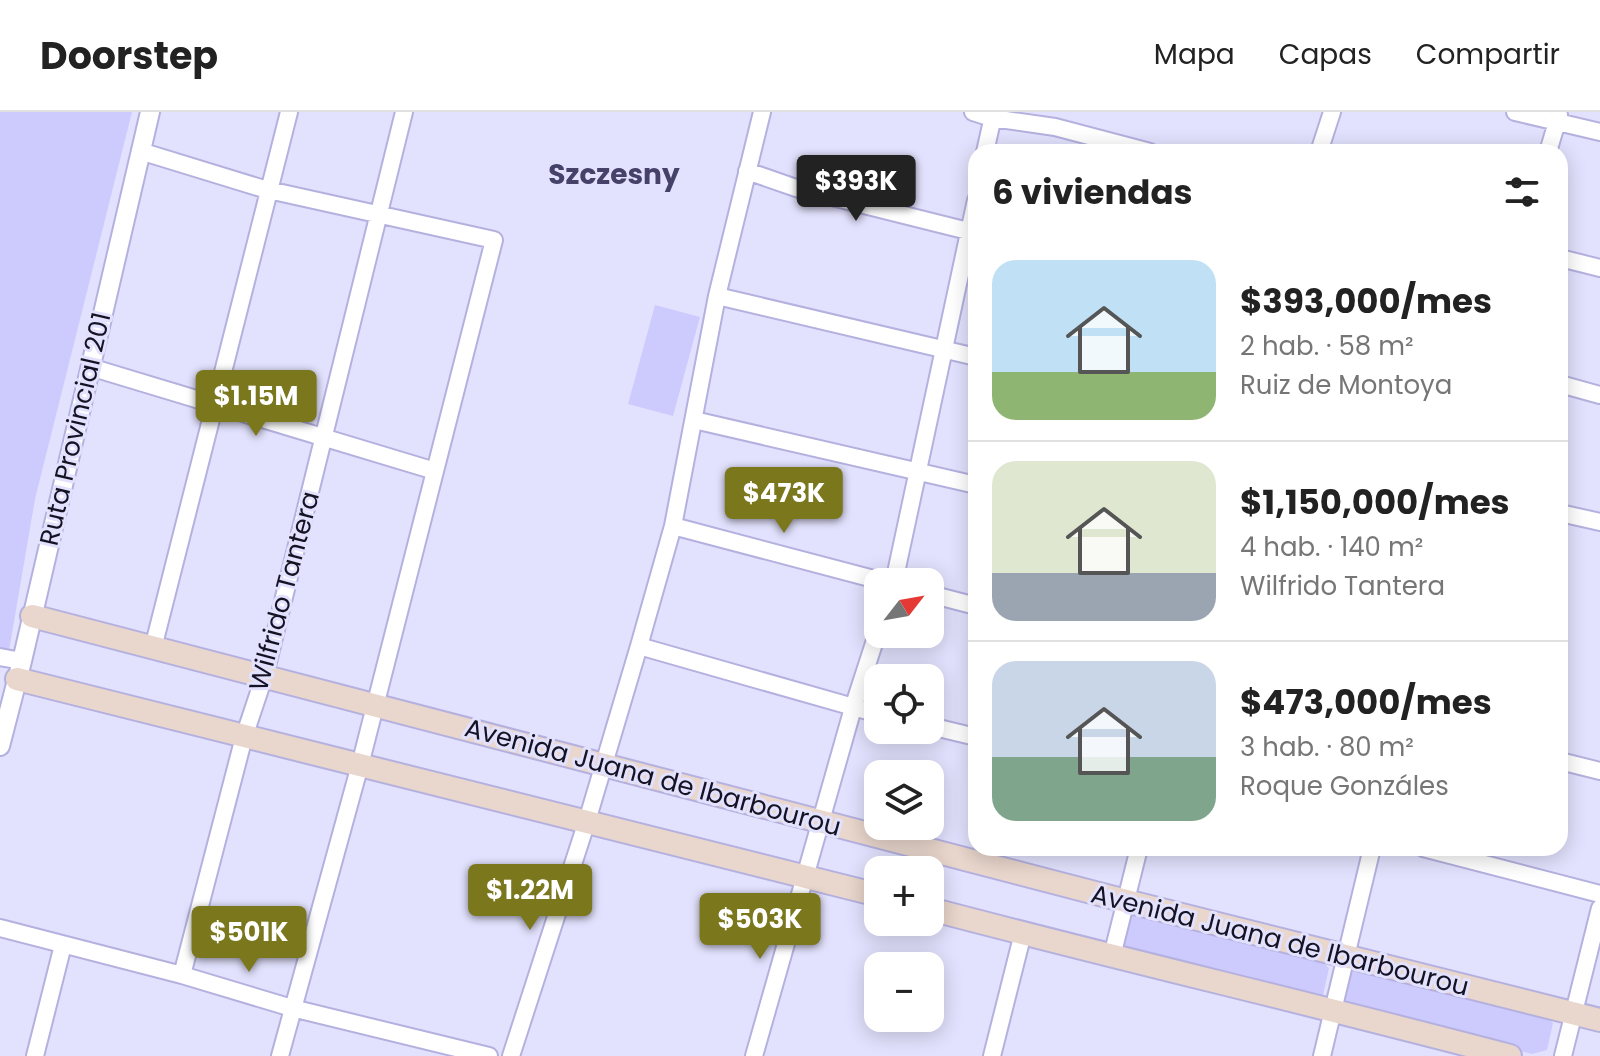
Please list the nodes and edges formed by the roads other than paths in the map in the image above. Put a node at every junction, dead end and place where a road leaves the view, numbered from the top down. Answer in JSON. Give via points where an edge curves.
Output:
{"nodes":[{"id":1,"x":150,"y":112,"type":"edge"},
{"id":2,"x":289,"y":112,"type":"edge"},
{"id":3,"x":404,"y":112,"type":"edge"},
{"id":4,"x":762,"y":112,"type":"edge"},
{"id":5,"x":973,"y":112,"type":"edge"},
{"id":6,"x":1332,"y":112,"type":"edge"},
{"id":7,"x":1515,"y":112,"type":"edge"},
{"id":8,"x":993,"y":115,"type":"edge"},
{"id":9,"x":1558,"y":117,"type":"edge"},
{"id":10,"x":1600,"y":132,"type":"edge"},
{"id":11,"x":987,"y":144,"type":"edge"},
{"id":12,"x":1120,"y":144,"type":"edge"},
{"id":13,"x":1322,"y":144,"type":"edge"},
{"id":14,"x":1550,"y":144,"type":"edge"},
{"id":15,"x":140,"y":151,"type":"junction"},
{"id":16,"x":747,"y":171,"type":"junction"},
{"id":17,"x":269,"y":190,"type":"junction"},
{"id":18,"x":379,"y":214,"type":"junction"},
{"id":19,"x":968,"y":231,"type":"edge"},
{"id":20,"x":968,"y":252,"type":"edge"},
{"id":21,"x":1568,"y":260,"type":"edge"},
{"id":22,"x":1600,"y":268,"type":"edge"},
{"id":23,"x":717,"y":296,"type":"junction"},
{"id":24,"x":944,"y":349,"type":"junction"},
{"id":25,"x":968,"y":355,"type":"edge"},
{"id":26,"x":90,"y":367,"type":"junction"},
{"id":27,"x":1568,"y":386,"type":"edge"},
{"id":28,"x":1600,"y":395,"type":"edge"},
{"id":29,"x":215,"y":405,"type":"junction"},
{"id":30,"x":694,"y":420,"type":"junction"},
{"id":31,"x":324,"y":438,"type":"junction"},
{"id":32,"x":435,"y":471,"type":"junction"},
{"id":33,"x":917,"y":473,"type":"junction"},
{"id":34,"x":968,"y":483,"type":"edge"},
{"id":35,"x":1568,"y":515,"type":"edge"},
{"id":36,"x":1600,"y":522,"type":"edge"},
{"id":37,"x":673,"y":526,"type":"junction"},
{"id":38,"x":897,"y":568,"type":"edge"},
{"id":39,"x":864,"y":576,"type":"edge"},
{"id":40,"x":944,"y":598,"type":"edge"},
{"id":41,"x":968,"y":604,"type":"edge"},
{"id":42,"x":32,"y":616,"type":"junction"},
{"id":43,"x":639,"y":646,"type":"junction"},
{"id":44,"x":153,"y":648,"type":"junction"},
{"id":45,"x":872,"y":648,"type":"edge"},
{"id":46,"x":0,"y":657,"type":"edge"},
{"id":47,"x":20,"y":670,"type":"junction"},
{"id":48,"x":264,"y":676,"type":"junction"},
{"id":49,"x":375,"y":705,"type":"junction"},
{"id":50,"x":853,"y":708,"type":"junction"},
{"id":51,"x":864,"y":711,"type":"edge"},
{"id":52,"x":944,"y":729,"type":"edge"},
{"id":53,"x":968,"y":735,"type":"edge"},
{"id":54,"x":244,"y":737,"type":"junction"},
{"id":55,"x":0,"y":746,"type":"edge"},
{"id":56,"x":1568,"y":763,"type":"edge"},
{"id":57,"x":360,"y":765,"type":"junction"},
{"id":58,"x":604,"y":765,"type":"junction"},
{"id":59,"x":1600,"y":771,"type":"edge"},
{"id":60,"x":587,"y":821,"type":"junction"},
{"id":61,"x":820,"y":821,"type":"junction"},
{"id":62,"x":1137,"y":856,"type":"edge"},
{"id":63,"x":1370,"y":856,"type":"edge"},
{"id":64,"x":1454,"y":856,"type":"edge"},
{"id":65,"x":804,"y":876,"type":"junction"},
{"id":66,"x":864,"y":891,"type":"edge"},
{"id":67,"x":1600,"y":894,"type":"edge"},
{"id":68,"x":1126,"y":901,"type":"junction"},
{"id":69,"x":1600,"y":908,"type":"edge"},
{"id":70,"x":944,"y":913,"type":"edge"},
{"id":71,"x":0,"y":928,"type":"edge"},
{"id":72,"x":1023,"y":933,"type":"junction"},
{"id":73,"x":63,"y":945,"type":"junction"},
{"id":74,"x":1112,"y":956,"type":"junction"},
{"id":75,"x":1347,"y":958,"type":"junction"},
{"id":76,"x":182,"y":975,"type":"junction"},
{"id":77,"x":292,"y":1008,"type":"junction"},
{"id":78,"x":1334,"y":1010,"type":"junction"},
{"id":79,"x":1575,"y":1014,"type":"junction"},
{"id":80,"x":1600,"y":1020,"type":"edge"},
{"id":81,"x":35,"y":1056,"type":"edge"},
{"id":82,"x":280,"y":1056,"type":"edge"},
{"id":83,"x":489,"y":1056,"type":"edge"},
{"id":84,"x":511,"y":1056,"type":"edge"},
{"id":85,"x":754,"y":1056,"type":"edge"},
{"id":86,"x":992,"y":1056,"type":"edge"},
{"id":87,"x":1322,"y":1056,"type":"edge"},
{"id":88,"x":1510,"y":1056,"type":"edge"},
{"id":89,"x":1563,"y":1056,"type":"edge"}],
"edges":[{"from":1,"to":15,"type":"street","name":"Ruta Provincial 201"},
{"from":2,"to":17,"type":"street"},
{"from":3,"to":18,"type":"street","name":"Wilfrido Tantera"},
{"from":4,"to":16,"type":"street"},
{"from":5,"to":8,"type":"street"},
{"from":6,"to":13,"type":"street"},
{"from":7,"to":9,"type":"street"},
{"from":8,"to":11,"type":"street"},
{"from":8,"to":12,"type":"street"},
{"from":9,"to":10,"type":"street"},
{"from":9,"to":14,"type":"street"},
{"from":15,"to":17,"type":"street"},
{"from":15,"to":26,"type":"street","name":"Ruta Provincial 201"},
{"from":16,"to":19,"type":"street"},
{"from":16,"to":23,"type":"street"},
{"from":17,"to":18,"type":"street"},
{"from":17,"to":29,"type":"street"},
{"from":18,"to":31,"type":"street","name":"Wilfrido Tantera"},
{"from":18,"to":32,"type":"street","via":[[494,240]]},
{"from":20,"to":24,"type":"street"},
{"from":21,"to":22,"type":"street"},
{"from":23,"to":24,"type":"street"},
{"from":23,"to":30,"type":"street"},
{"from":24,"to":25,"type":"street"},
{"from":24,"to":33,"type":"street"},
{"from":26,"to":29,"type":"street"},
{"from":26,"to":42,"type":"street","name":"Ruta Provincial 201"},
{"from":27,"to":28,"type":"street"},
{"from":29,"to":31,"type":"street"},
{"from":29,"to":44,"type":"street"},
{"from":30,"to":33,"type":"street"},
{"from":30,"to":37,"type":"street"},
{"from":31,"to":32,"type":"street"},
{"from":31,"to":48,"type":"street","name":"Wilfrido Tantera"},
{"from":32,"to":49,"type":"street"},
{"from":33,"to":34,"type":"street"},
{"from":33,"to":38,"type":"street"},
{"from":35,"to":36,"type":"street"},
{"from":37,"to":39,"type":"street"},
{"from":37,"to":43,"type":"street"},
{"from":40,"to":41,"type":"street"},
{"from":42,"to":44,"type":"main road","name":"Avenida Juana de Ibarbourou"},
{"from":42,"to":47,"type":"street","name":"Ruta Provincial 201"},
{"from":43,"to":50,"type":"street"},
{"from":43,"to":58,"type":"street"},
{"from":44,"to":48,"type":"main road","name":"Avenida Juana de Ibarbourou"},
{"from":45,"to":50,"type":"street"},
{"from":46,"to":47,"type":"street"},
{"from":47,"to":54,"type":"main road"},
{"from":47,"to":55,"type":"street","name":"Ruta Provincial 201"},
{"from":48,"to":49,"type":"main road","name":"Avenida Juana de Ibarbourou"},
{"from":48,"to":54,"type":"street","name":"Wilfrido Tantera"},
{"from":49,"to":57,"type":"street"},
{"from":49,"to":58,"type":"main road","name":"Avenida Juana de Ibarbourou"},
{"from":50,"to":51,"type":"street"},
{"from":50,"to":61,"type":"street"},
{"from":52,"to":53,"type":"street"},
{"from":54,"to":57,"type":"main road"},
{"from":54,"to":76,"type":"street","name":"Wilfrido Tantera"},
{"from":56,"to":59,"type":"street"},
{"from":57,"to":60,"type":"main road"},
{"from":57,"to":77,"type":"street"},
{"from":58,"to":60,"type":"street"},
{"from":58,"to":61,"type":"main road","name":"Avenida Juana de Ibarbourou"},
{"from":60,"to":65,"type":"main road"},
{"from":60,"to":84,"type":"street"},
{"from":61,"to":65,"type":"street"},
{"from":61,"to":68,"type":"main road","name":"Avenida Juana de Ibarbourou"},
{"from":62,"to":68,"type":"street"},
{"from":63,"to":75,"type":"street"},
{"from":64,"to":67,"type":"street"},
{"from":65,"to":66,"type":"main road"},
{"from":65,"to":85,"type":"street"},
{"from":68,"to":74,"type":"street"},
{"from":68,"to":75,"type":"main road","name":"Avenida Juana de Ibarbourou"},
{"from":69,"to":79,"type":"street"},
{"from":70,"to":72,"type":"main road"},
{"from":71,"to":73,"type":"street"},
{"from":72,"to":74,"type":"main road"},
{"from":72,"to":86,"type":"street"},
{"from":73,"to":76,"type":"street"},
{"from":73,"to":81,"type":"street"},
{"from":74,"to":78,"type":"main road"},
{"from":75,"to":78,"type":"street"},
{"from":75,"to":79,"type":"main road","name":"Avenida Juana de Ibarbourou"},
{"from":76,"to":77,"type":"street"},
{"from":77,"to":82,"type":"street"},
{"from":77,"to":83,"type":"street"},
{"from":78,"to":87,"type":"street"},
{"from":78,"to":88,"type":"main road"},
{"from":79,"to":80,"type":"main road","name":"Avenida Juana de Ibarbourou"},
{"from":79,"to":89,"type":"street"}]}
